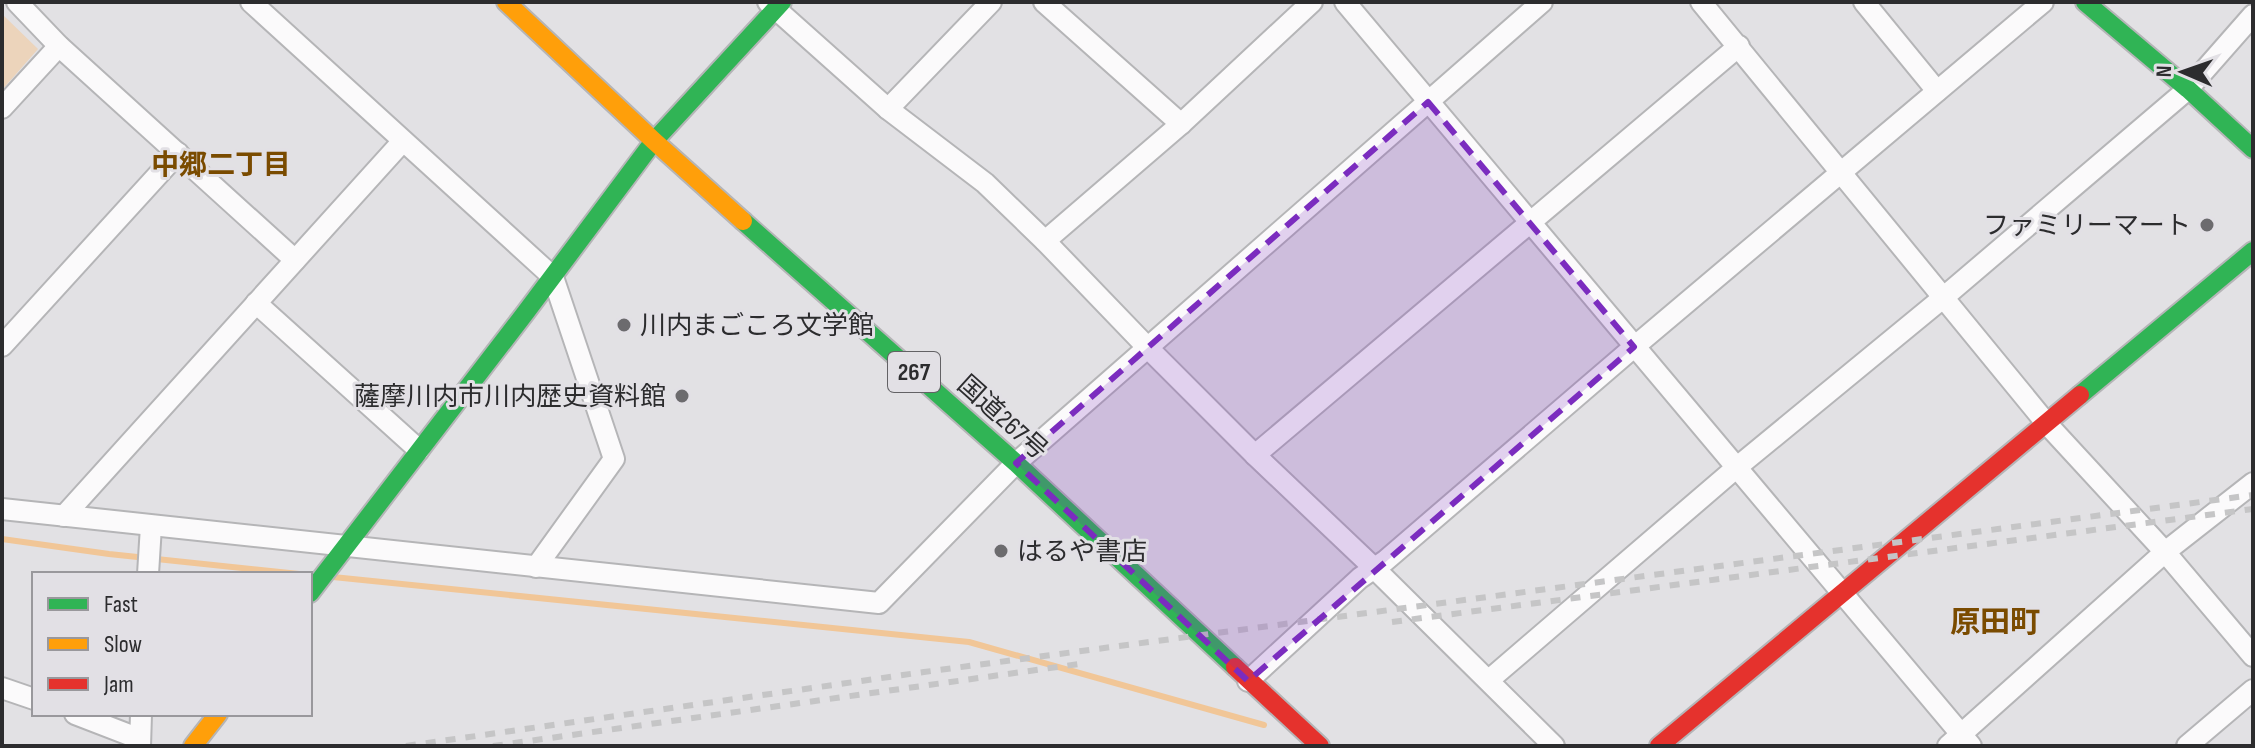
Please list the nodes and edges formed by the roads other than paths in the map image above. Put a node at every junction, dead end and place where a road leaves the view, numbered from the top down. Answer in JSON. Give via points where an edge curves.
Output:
{"nodes":[{"id":1,"x":17,"y":2,"type":"edge"},
{"id":2,"x":251,"y":2,"type":"edge"},
{"id":3,"x":506,"y":2,"type":"edge"},
{"id":4,"x":991,"y":2,"type":"edge"},
{"id":5,"x":1044,"y":2,"type":"edge"},
{"id":6,"x":1312,"y":2,"type":"edge"},
{"id":7,"x":1345,"y":2,"type":"edge"},
{"id":8,"x":1542,"y":2,"type":"edge"},
{"id":9,"x":1701,"y":2,"type":"edge"},
{"id":10,"x":1864,"y":2,"type":"edge"},
{"id":11,"x":2043,"y":2,"type":"edge"},
{"id":12,"x":2085,"y":2,"type":"edge"},
{"id":13,"x":775,"y":4,"type":"edge"},
{"id":14,"x":2253,"y":15,"type":"edge"},
{"id":15,"x":59,"y":46,"type":"junction"},
{"id":16,"x":1739,"y":46,"type":"junction"},
{"id":17,"x":2188,"y":89,"type":"junction"},
{"id":18,"x":1937,"y":91,"type":"junction"},
{"id":19,"x":1428,"y":102,"type":"junction"},
{"id":20,"x":2,"y":108,"type":"edge"},
{"id":21,"x":888,"y":109,"type":"junction"},
{"id":22,"x":1181,"y":124,"type":"junction"},
{"id":23,"x":654,"y":141,"type":"junction"},
{"id":24,"x":402,"y":142,"type":"junction"},
{"id":25,"x":2253,"y":149,"type":"edge"},
{"id":26,"x":178,"y":153,"type":"junction"},
{"id":27,"x":1841,"y":172,"type":"junction"},
{"id":28,"x":1531,"y":222,"type":"junction"},
{"id":29,"x":1045,"y":241,"type":"junction"},
{"id":30,"x":2253,"y":251,"type":"edge"},
{"id":31,"x":295,"y":260,"type":"junction"},
{"id":32,"x":553,"y":277,"type":"junction"},
{"id":33,"x":1944,"y":297,"type":"junction"},
{"id":34,"x":256,"y":303,"type":"junction"},
{"id":35,"x":2,"y":346,"type":"edge"},
{"id":36,"x":1634,"y":347,"type":"junction"},
{"id":37,"x":1148,"y":348,"type":"junction"},
{"id":38,"x":2047,"y":424,"type":"junction"},
{"id":39,"x":419,"y":450,"type":"junction"},
{"id":40,"x":1255,"y":455,"type":"junction"},
{"id":41,"x":1016,"y":463,"type":"junction"},
{"id":42,"x":1736,"y":468,"type":"junction"},
{"id":43,"x":2253,"y":483,"type":"edge"},
{"id":44,"x":2,"y":509,"type":"edge"},
{"id":45,"x":64,"y":516,"type":"junction"},
{"id":46,"x":150,"y":536,"type":"junction"},
{"id":47,"x":340,"y":552,"type":"junction"},
{"id":48,"x":2165,"y":552,"type":"junction"},
{"id":49,"x":536,"y":567,"type":"junction"},
{"id":50,"x":1374,"y":568,"type":"junction"},
{"id":51,"x":148,"y":572,"type":"edge"},
{"id":52,"x":313,"y":589,"type":"edge"},
{"id":53,"x":1841,"y":592,"type":"junction"},
{"id":54,"x":2253,"y":656,"type":"edge"},
{"id":55,"x":1489,"y":680,"type":"junction"},
{"id":56,"x":1248,"y":681,"type":"junction"},
{"id":57,"x":2,"y":688,"type":"edge"},
{"id":58,"x":2253,"y":690,"type":"edge"},
{"id":59,"x":32,"y":699,"type":"edge"},
{"id":60,"x":32,"y":700,"type":"edge"},
{"id":61,"x":2,"y":703,"type":"edge"},
{"id":62,"x":80,"y":716,"type":"edge"},
{"id":63,"x":141,"y":716,"type":"edge"},
{"id":64,"x":216,"y":716,"type":"edge"},
{"id":65,"x":140,"y":742,"type":"edge"},
{"id":66,"x":1960,"y":742,"type":"edge"},
{"id":67,"x":193,"y":746,"type":"edge"},
{"id":68,"x":1320,"y":746,"type":"edge"},
{"id":69,"x":1554,"y":746,"type":"edge"},
{"id":70,"x":1659,"y":746,"type":"edge"},
{"id":71,"x":2187,"y":746,"type":"edge"}],
"edges":[{"from":1,"to":15,"type":"street"},
{"from":2,"to":24,"type":"street"},
{"from":3,"to":23,"type":"main road","name":"国道267号","number":"267"},
{"from":4,"to":21,"type":"street"},
{"from":5,"to":22,"type":"street"},
{"from":6,"to":22,"type":"street"},
{"from":7,"to":19,"type":"street"},
{"from":8,"to":19,"type":"street"},
{"from":9,"to":16,"type":"street"},
{"from":10,"to":18,"type":"street"},
{"from":11,"to":18,"type":"street"},
{"from":12,"to":17,"type":"main road"},
{"from":13,"to":21,"type":"street"},
{"from":13,"to":23,"type":"main road"},
{"from":14,"to":17,"type":"street"},
{"from":15,"to":20,"type":"street"},
{"from":15,"to":26,"type":"street"},
{"from":16,"to":27,"type":"street"},
{"from":16,"to":28,"type":"street"},
{"from":17,"to":25,"type":"main road"},
{"from":17,"to":33,"type":"street"},
{"from":18,"to":27,"type":"street"},
{"from":19,"to":28,"type":"street"},
{"from":19,"to":37,"type":"street"},
{"from":21,"to":29,"type":"street","via":[[985,183]]},
{"from":22,"to":29,"type":"street"},
{"from":23,"to":32,"type":"main road"},
{"from":23,"to":41,"type":"main road","name":"国道267号","number":"267"},
{"from":24,"to":31,"type":"street"},
{"from":24,"to":32,"type":"street"},
{"from":26,"to":31,"type":"street"},
{"from":26,"to":35,"type":"street"},
{"from":27,"to":33,"type":"street"},
{"from":27,"to":36,"type":"street"},
{"from":28,"to":36,"type":"street"},
{"from":28,"to":40,"type":"street"},
{"from":29,"to":37,"type":"street"},
{"from":30,"to":38,"type":"main road"},
{"from":31,"to":34,"type":"street"},
{"from":32,"to":39,"type":"main road"},
{"from":32,"to":49,"type":"street","via":[[614,459]]},
{"from":33,"to":38,"type":"street"},
{"from":33,"to":42,"type":"street"},
{"from":34,"to":39,"type":"street"},
{"from":34,"to":45,"type":"street"},
{"from":36,"to":42,"type":"street"},
{"from":36,"to":50,"type":"street"},
{"from":37,"to":40,"type":"street"},
{"from":37,"to":41,"type":"street"},
{"from":38,"to":48,"type":"street"},
{"from":38,"to":53,"type":"main road"},
{"from":39,"to":47,"type":"main road"},
{"from":40,"to":50,"type":"street"},
{"from":41,"to":49,"type":"street","via":[[879,603]]},
{"from":41,"to":56,"type":"main road","name":"国道267号","number":"267"},
{"from":42,"to":53,"type":"street"},
{"from":42,"to":55,"type":"street"},
{"from":43,"to":48,"type":"street"},
{"from":44,"to":45,"type":"street"},
{"from":45,"to":46,"type":"street"},
{"from":46,"to":47,"type":"street"},
{"from":46,"to":51,"type":"street"},
{"from":47,"to":49,"type":"street"},
{"from":47,"to":52,"type":"main road"},
{"from":48,"to":54,"type":"street"},
{"from":48,"to":66,"type":"street"},
{"from":50,"to":55,"type":"street"},
{"from":50,"to":56,"type":"street"},
{"from":53,"to":66,"type":"street"},
{"from":53,"to":70,"type":"main road"},
{"from":55,"to":69,"type":"street"},
{"from":56,"to":68,"type":"main road","name":"国道267号","number":"267"},
{"from":57,"to":59,"type":"street"},
{"from":58,"to":71,"type":"street"},
{"from":60,"to":61,"type":"street"},
{"from":62,"to":65,"type":"street"},
{"from":63,"to":65,"type":"street"},
{"from":64,"to":67,"type":"main road"}]}
